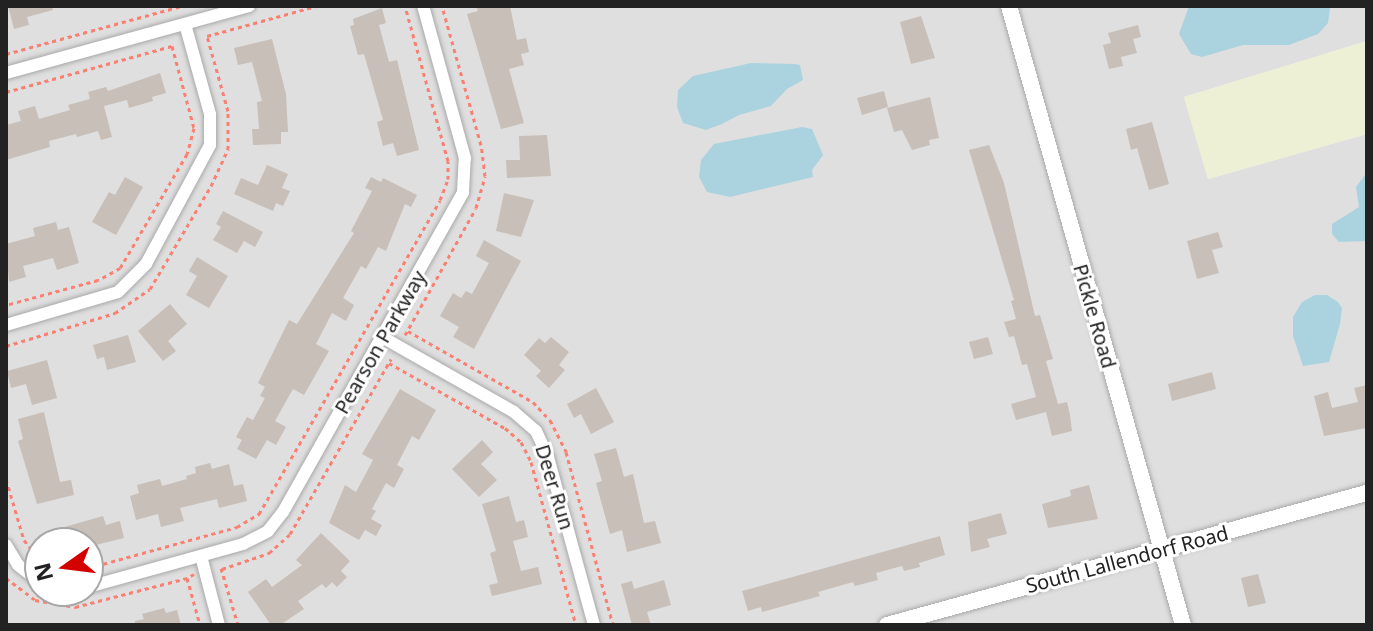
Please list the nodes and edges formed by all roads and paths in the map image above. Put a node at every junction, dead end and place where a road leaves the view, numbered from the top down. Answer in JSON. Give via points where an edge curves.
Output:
{"nodes":[{"id":1,"x":181,"y":6,"type":"edge"},
{"id":2,"x":249,"y":6,"type":"edge"},
{"id":3,"x":405,"y":6,"type":"edge"},
{"id":4,"x":423,"y":6,"type":"edge"},
{"id":5,"x":1009,"y":6,"type":"edge"},
{"id":6,"x":185,"y":24,"type":"junction"},
{"id":7,"x":6,"y":54,"type":"edge"},
{"id":8,"x":6,"y":73,"type":"edge"},
{"id":9,"x":6,"y":92,"type":"edge"},
{"id":10,"x":6,"y":305,"type":"edge"},
{"id":11,"x":6,"y":325,"type":"edge"},
{"id":12,"x":382,"y":337,"type":"junction"},
{"id":13,"x":389,"y":363,"type":"dead end"},
{"id":14,"x":6,"y":479,"type":"edge"},
{"id":15,"x":1367,"y":493,"type":"edge"},
{"id":16,"x":24,"y":540,"type":"edge"},
{"id":17,"x":6,"y":545,"type":"edge"},
{"id":18,"x":1162,"y":549,"type":"junction"},
{"id":19,"x":201,"y":556,"type":"junction"},
{"id":20,"x":104,"y":564,"type":"edge"},
{"id":21,"x":24,"y":570,"type":"edge"},
{"id":22,"x":104,"y":583,"type":"edge"},
{"id":23,"x":219,"y":625,"type":"edge"},
{"id":24,"x":576,"y":625,"type":"edge"},
{"id":25,"x":594,"y":625,"type":"edge"},
{"id":26,"x":887,"y":625,"type":"edge"},
{"id":27,"x":1183,"y":625,"type":"edge"}],
"edges":[{"from":1,"to":7,"type":"path"},
{"from":2,"to":6,"type":"street"},
{"from":3,"to":20,"type":"path","via":[[449,168],[444,192],[259,514],[237,527]]},
{"from":4,"to":12,"type":"street","name":"Pearson Parkway","via":[[467,175],[460,200]]},
{"from":5,"to":18,"type":"street","name":"Pickle Road"},
{"from":6,"to":8,"type":"street"},
{"from":6,"to":11,"type":"street","via":[[210,114],[210,145],[146,264],[118,292]]},
{"from":9,"to":10,"type":"path","via":[[172,46],[194,132],[184,161],[120,268],[98,280]]},
{"from":12,"to":19,"type":"street","name":"Pearson Parkway","via":[[276,522],[254,539]]},
{"from":12,"to":25,"type":"street","name":"Deer Run","via":[[514,412],[536,431],[548,457]]},
{"from":13,"to":24,"type":"path","via":[[521,442]]},
{"from":14,"to":16,"type":"path"},
{"from":15,"to":18,"type":"street","name":"South Lallendorf Road"},
{"from":17,"to":21,"type":"street"},
{"from":18,"to":26,"type":"street","name":"South Lallendorf Road"},
{"from":18,"to":27,"type":"street","name":"Pickle Road"},
{"from":19,"to":22,"type":"street","name":"Pearson Parkway"},
{"from":19,"to":23,"type":"street"}]}
